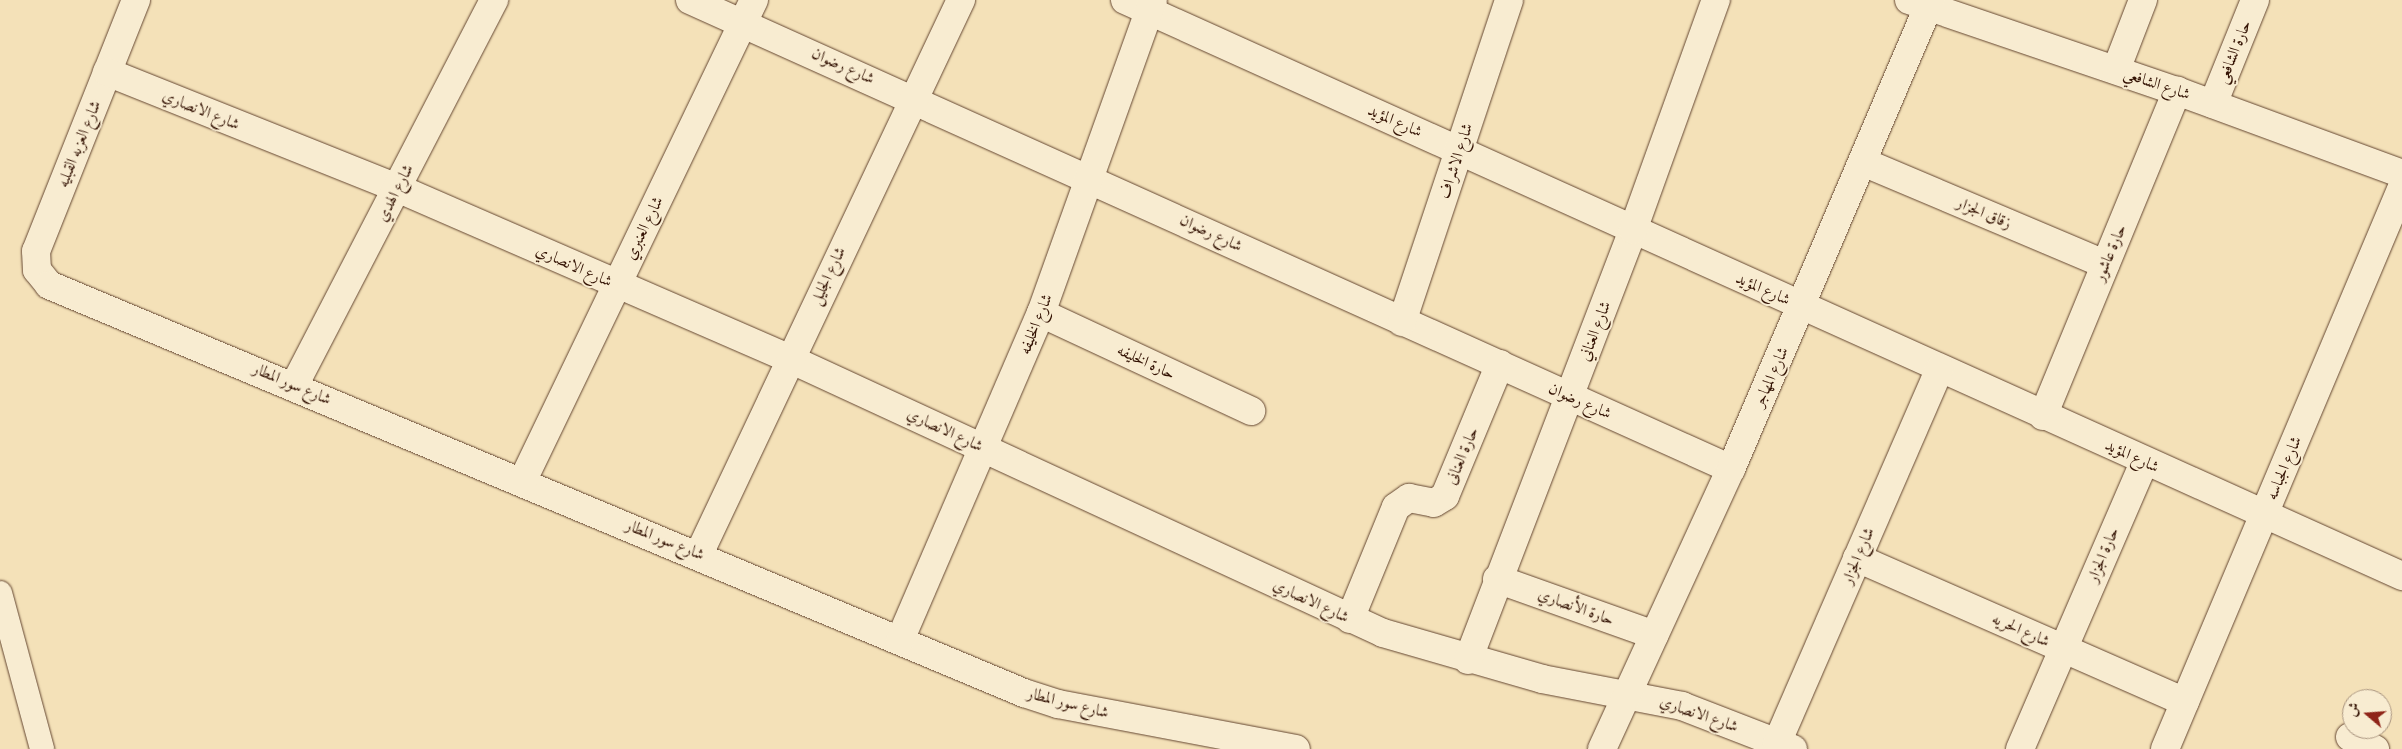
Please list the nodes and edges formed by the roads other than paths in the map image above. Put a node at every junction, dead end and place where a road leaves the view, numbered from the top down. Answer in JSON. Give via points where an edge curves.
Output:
{"nodes":[{"id":1,"x":136,"y":0,"type":"edge"},
{"id":2,"x":494,"y":0,"type":"edge"},
{"id":3,"x":690,"y":0,"type":"edge"},
{"id":4,"x":961,"y":0,"type":"edge"},
{"id":5,"x":1125,"y":0,"type":"edge"},
{"id":6,"x":1509,"y":0,"type":"edge"},
{"id":7,"x":1716,"y":0,"type":"edge"},
{"id":8,"x":2143,"y":0,"type":"edge"},
{"id":9,"x":2255,"y":0,"type":"edge"},
{"id":10,"x":1923,"y":2,"type":"edge"},
{"id":11,"x":1151,"y":6,"type":"edge"},
{"id":12,"x":749,"y":11,"type":"edge"},
{"id":13,"x":2116,"y":70,"type":"junction"},
{"id":14,"x":108,"y":72,"type":"junction"},
{"id":15,"x":2177,"y":91,"type":"junction"},
{"id":16,"x":912,"y":96,"type":"junction"},
{"id":17,"x":2213,"y":104,"type":"junction"},
{"id":18,"x":1460,"y":151,"type":"junction"},
{"id":19,"x":1863,"y":162,"type":"junction"},
{"id":20,"x":2402,"y":174,"type":"edge"},
{"id":21,"x":1093,"y":178,"type":"junction"},
{"id":22,"x":2402,"y":187,"type":"edge"},
{"id":23,"x":397,"y":188,"type":"junction"},
{"id":24,"x":1634,"y":230,"type":"junction"},
{"id":25,"x":2105,"y":264,"type":"junction"},
{"id":26,"x":49,"y":285,"type":"joint"},
{"id":27,"x":617,"y":285,"type":"junction"},
{"id":28,"x":1802,"y":306,"type":"junction"},
{"id":29,"x":1041,"y":313,"type":"junction"},
{"id":30,"x":1402,"y":322,"type":"junction"},
{"id":31,"x":790,"y":359,"type":"junction"},
{"id":32,"x":1500,"y":364,"type":"junction"},
{"id":33,"x":1940,"y":369,"type":"junction"},
{"id":34,"x":295,"y":384,"type":"junction"},
{"id":35,"x":1570,"y":396,"type":"junction"},
{"id":36,"x":1251,"y":411,"type":"dead end"},
{"id":37,"x":2043,"y":416,"type":"junction"},
{"id":38,"x":985,"y":448,"type":"junction"},
{"id":39,"x":2144,"y":462,"type":"junction"},
{"id":40,"x":1731,"y":469,"type":"junction"},
{"id":41,"x":522,"y":482,"type":"junction"},
{"id":42,"x":2264,"y":516,"type":"junction"},
{"id":43,"x":699,"y":554,"type":"junction"},
{"id":44,"x":1857,"y":558,"type":"junction"},
{"id":45,"x":2402,"y":576,"type":"edge"},
{"id":46,"x":1497,"y":579,"type":"junction"},
{"id":47,"x":0,"y":593,"type":"edge"},
{"id":48,"x":1350,"y":619,"type":"junction"},
{"id":49,"x":1654,"y":635,"type":"junction"},
{"id":50,"x":900,"y":640,"type":"junction"},
{"id":51,"x":2063,"y":649,"type":"junction"},
{"id":52,"x":1468,"y":660,"type":"junction"},
{"id":53,"x":1627,"y":694,"type":"junction"},
{"id":54,"x":2185,"y":702,"type":"junction"},
{"id":55,"x":2352,"y":739,"type":"edge"},
{"id":56,"x":1785,"y":746,"type":"edge"},
{"id":57,"x":42,"y":749,"type":"edge"},
{"id":58,"x":1296,"y":749,"type":"edge"},
{"id":59,"x":1602,"y":749,"type":"edge"},
{"id":60,"x":2020,"y":749,"type":"edge"},
{"id":61,"x":2166,"y":749,"type":"edge"},
{"id":62,"x":2376,"y":749,"type":"edge"}],
"edges":[{"from":1,"to":14,"type":"street","name":"شارع العزبه القبليه"},
{"from":2,"to":23,"type":"street","name":"شارع الهدي"},
{"from":3,"to":12,"type":"street","name":"شارع رضوان"},
{"from":4,"to":16,"type":"street","name":"شارع الجليل"},
{"from":5,"to":11,"type":"street","name":"شارع المؤيد"},
{"from":6,"to":18,"type":"street","name":"شارع الاشراف"},
{"from":7,"to":24,"type":"street","name":"شارع العناني"},
{"from":8,"to":13,"type":"street"},
{"from":9,"to":17,"type":"street","name":"حارة الشافعي"},
{"from":10,"to":13,"type":"street","name":"شارع الشافعي"},
{"from":10,"to":19,"type":"street","name":"شارع المهاجر"},
{"from":11,"to":18,"type":"street","name":"شارع المؤيد"},
{"from":11,"to":21,"type":"street","name":"شارع الخليفه"},
{"from":12,"to":16,"type":"street","name":"شارع رضوان"},
{"from":12,"to":27,"type":"street","name":"شارع العنبري"},
{"from":13,"to":15,"type":"street","name":"شارع الشافعي"},
{"from":14,"to":23,"type":"street","name":"شارع الانصاري"},
{"from":14,"to":26,"type":"street","name":"شارع العزبه القبليه","via":[[36,251],[37,270]]},
{"from":15,"to":17,"type":"street","name":"شارع الشافعي"},
{"from":15,"to":25,"type":"street","name":"حارة عاشور"},
{"from":16,"to":21,"type":"street","name":"شارع رضوان"},
{"from":16,"to":31,"type":"street","name":"شارع الجليل"},
{"from":17,"to":20,"type":"street","name":"شارع الشافعي"},
{"from":18,"to":24,"type":"street","name":"شارع المؤيد"},
{"from":18,"to":30,"type":"street","name":"شارع الاشراف"},
{"from":19,"to":25,"type":"street","name":"زقاق الجزار"},
{"from":19,"to":28,"type":"street","name":"شارع المهاجر"},
{"from":21,"to":29,"type":"street","name":"شارع الخليفه"},
{"from":21,"to":30,"type":"street","name":"شارع رضوان"},
{"from":22,"to":42,"type":"street","name":"شارع الجباسه"},
{"from":23,"to":27,"type":"street","name":"شارع الانصاري"},
{"from":23,"to":34,"type":"street","name":"شارع الهدي"},
{"from":24,"to":28,"type":"street","name":"شارع المؤيد"},
{"from":24,"to":35,"type":"street","name":"شارع العناني"},
{"from":25,"to":37,"type":"street","name":"حارة عاشور"},
{"from":26,"to":34,"type":"street","name":"شارع سور المطار"},
{"from":27,"to":31,"type":"street","name":"شارع الانصاري"},
{"from":27,"to":41,"type":"street","name":"شارع العنبري"},
{"from":28,"to":33,"type":"street","name":"شارع المؤيد"},
{"from":28,"to":40,"type":"street","name":"شارع المهاجر"},
{"from":29,"to":36,"type":"street","name":"حارة الخليفه"},
{"from":29,"to":38,"type":"street","name":"شارع الخليفه"},
{"from":30,"to":32,"type":"street","name":"شارع رضوان"},
{"from":31,"to":38,"type":"street","name":"شارع الانصاري"},
{"from":31,"to":43,"type":"street","name":"شارع الجليل"},
{"from":32,"to":35,"type":"street","name":"شارع رضوان"},
{"from":32,"to":48,"type":"street","name":"حارة العنانى","via":[[1444,496],[1434,503],[1409,498],[1396,507]]},
{"from":33,"to":37,"type":"street","name":"شارع المؤيد"},
{"from":33,"to":44,"type":"street","name":"شارع الجزار"},
{"from":34,"to":41,"type":"street","name":"شارع سور المطار"},
{"from":35,"to":40,"type":"street","name":"شارع رضوان"},
{"from":35,"to":46,"type":"street","name":"شارع العناني"},
{"from":37,"to":39,"type":"street","name":"شارع المؤيد"},
{"from":38,"to":48,"type":"street","name":"شارع الانصاري"},
{"from":38,"to":50,"type":"street","name":"شارع الخليفه"},
{"from":39,"to":42,"type":"street","name":"شارع المؤيد"},
{"from":39,"to":51,"type":"street","name":"حارة الجزار"},
{"from":40,"to":49,"type":"street","name":"شارع المهاجر"},
{"from":41,"to":43,"type":"street","name":"شارع سور المطار"},
{"from":42,"to":45,"type":"street","name":"شارع المؤيد"},
{"from":42,"to":54,"type":"street","name":"شارع الجباسه"},
{"from":43,"to":50,"type":"street","name":"شارع سور المطار"},
{"from":44,"to":51,"type":"street","name":"شارع الحريه"},
{"from":44,"to":56,"type":"street","name":"شارع الجزار"},
{"from":46,"to":49,"type":"street","name":"حارة الأنصاري"},
{"from":46,"to":52,"type":"street","name":"شارع العناني"},
{"from":47,"to":57,"type":"lane"},
{"from":48,"to":52,"type":"street","name":"شارع الانصاري"},
{"from":49,"to":53,"type":"street","name":"شارع المهاجر"},
{"from":50,"to":58,"type":"street","name":"شارع سور المطار","via":[[1058,704]]},
{"from":51,"to":54,"type":"street","name":"شارع الحريه"},
{"from":51,"to":60,"type":"street"},
{"from":52,"to":53,"type":"street","name":"شارع الانصاري"},
{"from":53,"to":56,"type":"street","name":"شارع الانصاري","via":[[1682,706]]},
{"from":53,"to":59,"type":"street","name":"شارع المهاجر"},
{"from":54,"to":61,"type":"street","name":"شارع الجباسه"},
{"from":55,"to":62,"type":"street"}]}
